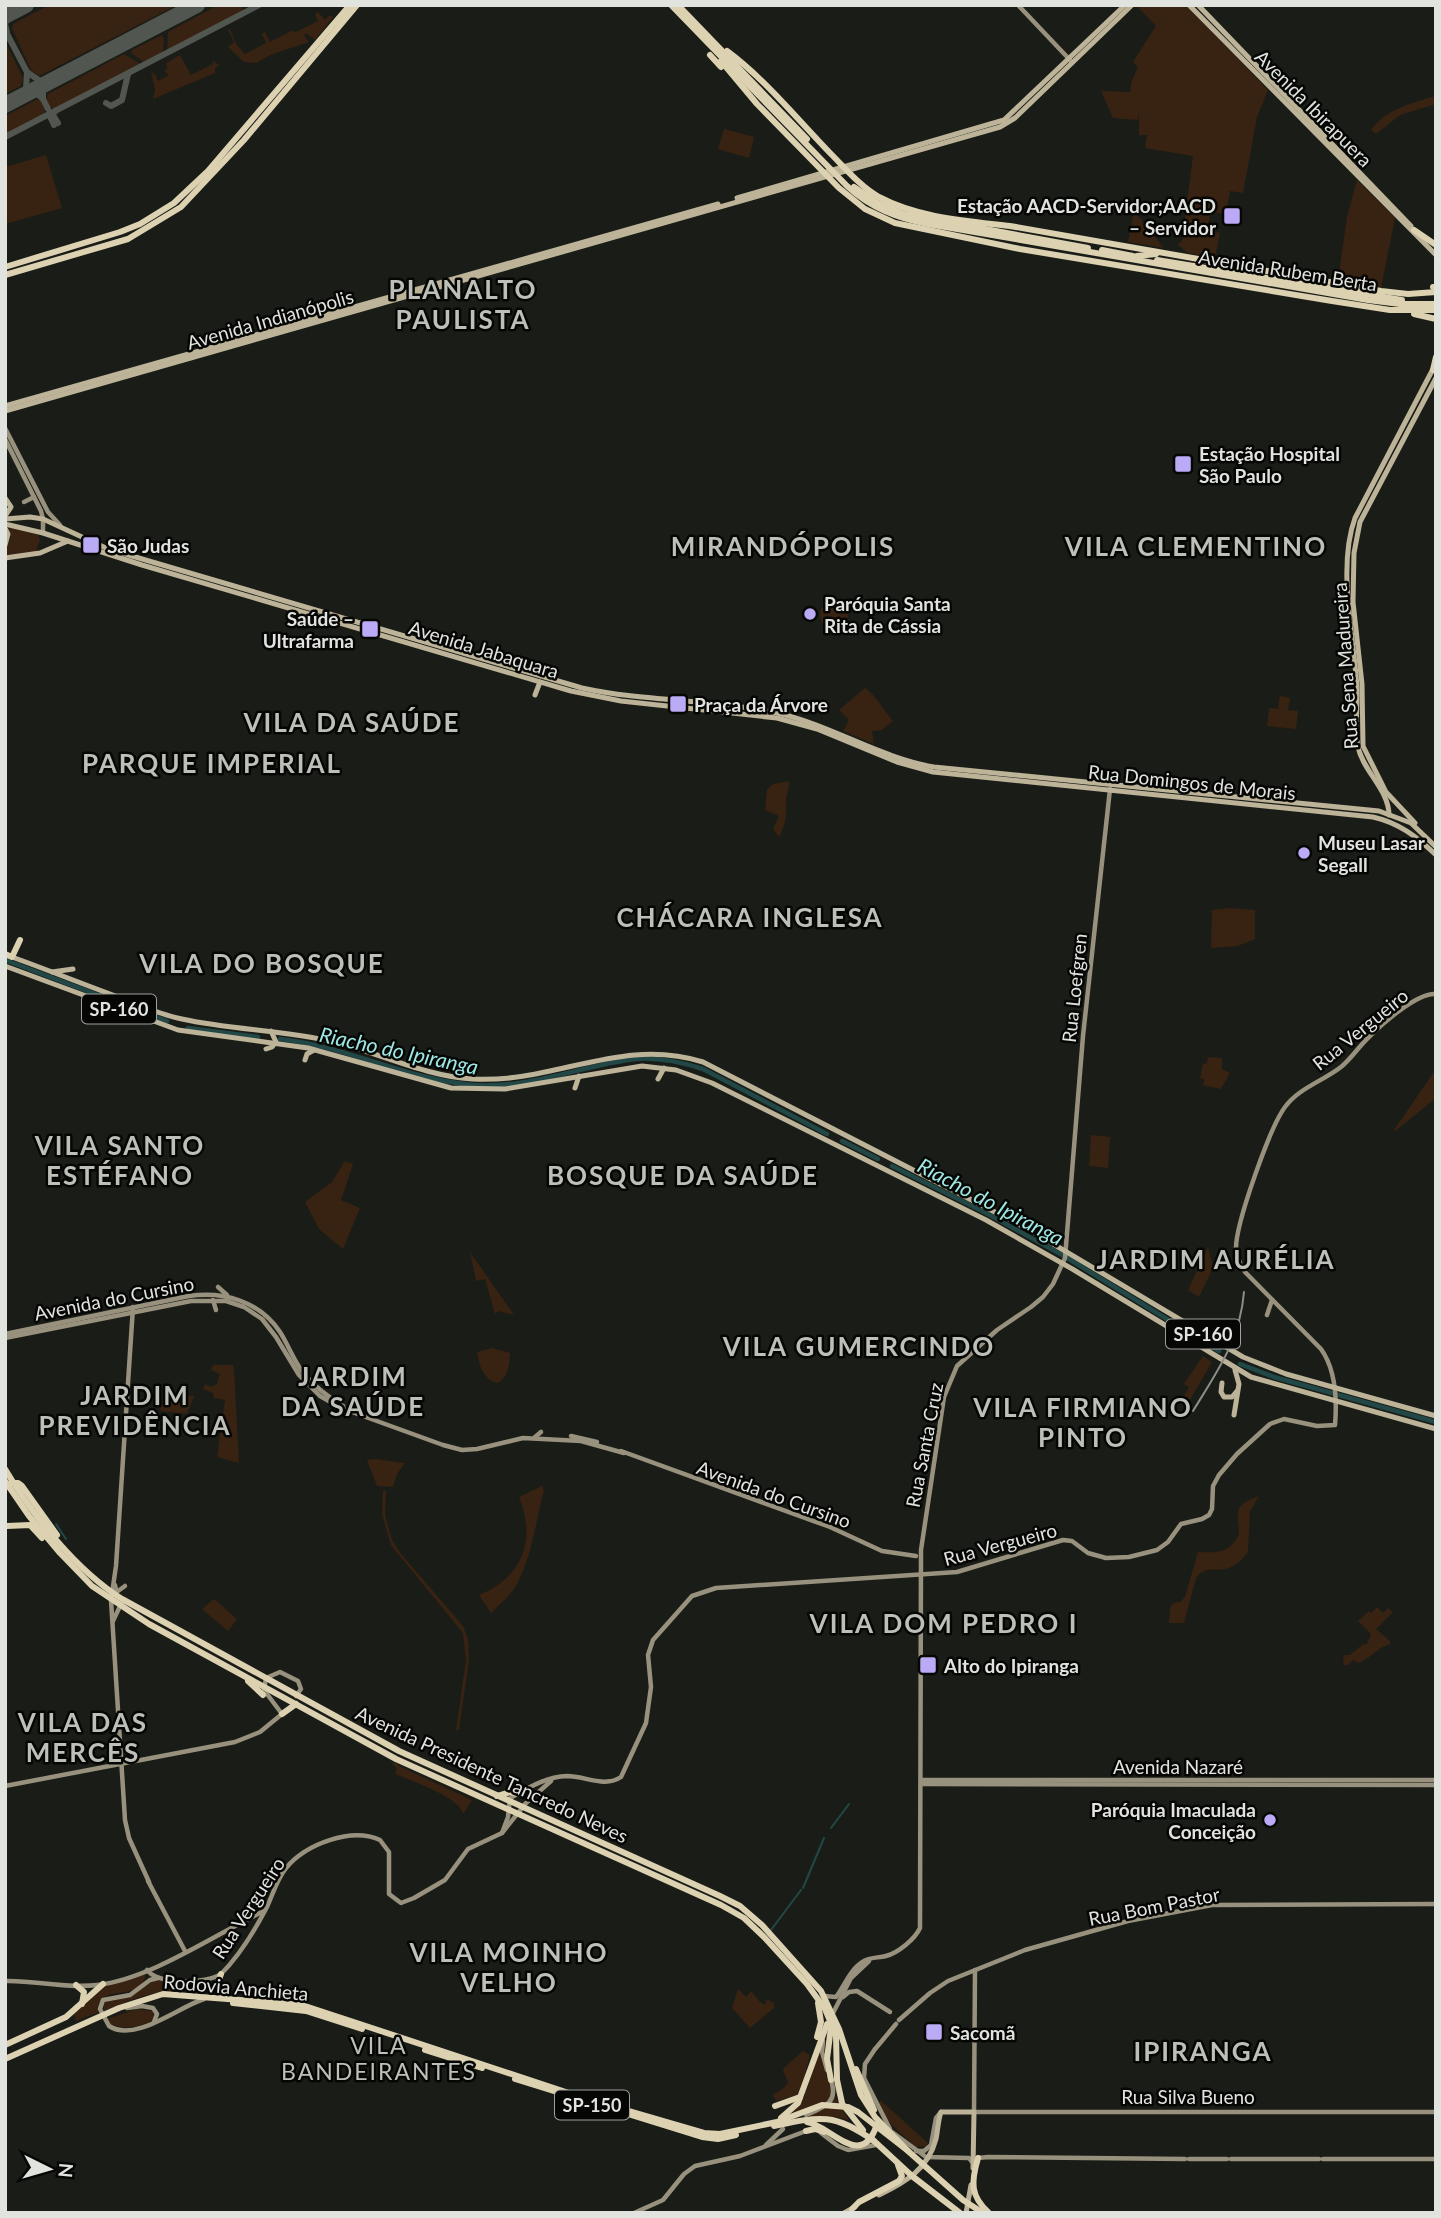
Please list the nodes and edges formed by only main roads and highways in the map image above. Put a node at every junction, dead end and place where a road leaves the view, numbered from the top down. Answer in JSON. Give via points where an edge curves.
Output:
{"nodes":[{"id":1,"x":350,"y":5,"type":"edge"},
{"id":2,"x":357,"y":5,"type":"edge"},
{"id":3,"x":671,"y":5,"type":"edge"},
{"id":4,"x":678,"y":5,"type":"edge"},
{"id":5,"x":1018,"y":5,"type":"edge"},
{"id":6,"x":1125,"y":5,"type":"edge"},
{"id":7,"x":1132,"y":5,"type":"edge"},
{"id":8,"x":1189,"y":5,"type":"edge"},
{"id":9,"x":1198,"y":5,"type":"edge"},
{"id":10,"x":713,"y":53,"type":"junction"},
{"id":11,"x":1071,"y":61,"type":"junction"},
{"id":12,"x":1322,"y":136,"type":"junction"},
{"id":13,"x":825,"y":164,"type":"junction"},
{"id":14,"x":846,"y":169,"type":"junction"},
{"id":15,"x":854,"y":178,"type":"junction"},
{"id":16,"x":839,"y":188,"type":"junction"},
{"id":17,"x":865,"y":201,"type":"junction"},
{"id":18,"x":976,"y":222,"type":"junction"},
{"id":19,"x":918,"y":229,"type":"junction"},
{"id":20,"x":1414,"y":232,"type":"junction"},
{"id":21,"x":1050,"y":233,"type":"junction"},
{"id":22,"x":1030,"y":237,"type":"junction"},
{"id":23,"x":976,"y":239,"type":"junction"},
{"id":24,"x":1021,"y":240,"type":"junction"},
{"id":25,"x":1040,"y":242,"type":"junction"},
{"id":26,"x":1435,"y":248,"type":"edge"},
{"id":27,"x":1046,"y":253,"type":"junction"},
{"id":28,"x":1102,"y":253,"type":"junction"},
{"id":29,"x":1161,"y":253,"type":"junction"},
{"id":30,"x":1137,"y":256,"type":"junction"},
{"id":31,"x":1098,"y":262,"type":"junction"},
{"id":32,"x":5,"y":267,"type":"edge"},
{"id":33,"x":1184,"y":269,"type":"junction"},
{"id":34,"x":5,"y":276,"type":"edge"},
{"id":35,"x":1435,"y":290,"type":"edge"},
{"id":36,"x":1381,"y":296,"type":"junction"},
{"id":37,"x":1436,"y":305,"type":"edge"},
{"id":38,"x":1390,"y":310,"type":"junction"},
{"id":39,"x":1436,"y":318,"type":"edge"},
{"id":40,"x":1436,"y":357,"type":"edge"},
{"id":41,"x":1435,"y":368,"type":"edge"},
{"id":42,"x":1436,"y":377,"type":"edge"},
{"id":43,"x":5,"y":408,"type":"edge"},
{"id":44,"x":5,"y":428,"type":"edge"},
{"id":45,"x":5,"y":439,"type":"edge"},
{"id":46,"x":10,"y":448,"type":"junction"},
{"id":47,"x":17,"y":451,"type":"junction"},
{"id":48,"x":34,"y":497,"type":"junction"},
{"id":49,"x":5,"y":498,"type":"edge"},
{"id":50,"x":24,"y":502,"type":"dead end"},
{"id":51,"x":43,"y":519,"type":"junction"},
{"id":52,"x":5,"y":522,"type":"edge"},
{"id":53,"x":64,"y":528,"type":"junction"},
{"id":54,"x":43,"y":533,"type":"junction"},
{"id":55,"x":68,"y":541,"type":"junction"},
{"id":56,"x":5,"y":545,"type":"edge"},
{"id":57,"x":5,"y":558,"type":"edge"},
{"id":58,"x":540,"y":680,"type":"junction"},
{"id":59,"x":535,"y":695,"type":"dead end"},
{"id":60,"x":934,"y":770,"type":"joint"},
{"id":61,"x":1110,"y":787,"type":"junction"},
{"id":62,"x":1386,"y":802,"type":"junction"},
{"id":63,"x":1368,"y":810,"type":"junction"},
{"id":64,"x":1379,"y":811,"type":"junction"},
{"id":65,"x":1388,"y":813,"type":"junction"},
{"id":66,"x":1361,"y":815,"type":"junction"},
{"id":67,"x":1390,"y":821,"type":"junction"},
{"id":68,"x":1419,"y":829,"type":"junction"},
{"id":69,"x":1436,"y":847,"type":"edge"},
{"id":70,"x":1436,"y":855,"type":"edge"},
{"id":71,"x":20,"y":940,"type":"dead end"},
{"id":72,"x":8,"y":954,"type":"edge"},
{"id":73,"x":6,"y":967,"type":"edge"},
{"id":74,"x":52,"y":972,"type":"junction"},
{"id":75,"x":81,"y":984,"type":"junction"},
{"id":76,"x":1436,"y":994,"type":"edge"},
{"id":77,"x":210,"y":1024,"type":"junction"},
{"id":78,"x":184,"y":1031,"type":"junction"},
{"id":79,"x":272,"y":1033,"type":"junction"},
{"id":80,"x":178,"y":1037,"type":"dead end"},
{"id":81,"x":309,"y":1037,"type":"junction"},
{"id":82,"x":276,"y":1043,"type":"junction"},
{"id":83,"x":309,"y":1048,"type":"junction"},
{"id":84,"x":266,"y":1049,"type":"dead end"},
{"id":85,"x":305,"y":1060,"type":"dead end"},
{"id":86,"x":664,"y":1068,"type":"junction"},
{"id":87,"x":579,"y":1076,"type":"junction"},
{"id":88,"x":658,"y":1079,"type":"dead end"},
{"id":89,"x":448,"y":1087,"type":"junction"},
{"id":90,"x":575,"y":1088,"type":"dead end"},
{"id":91,"x":441,"y":1093,"type":"dead end"},
{"id":92,"x":827,"y":1126,"type":"junction"},
{"id":93,"x":819,"y":1137,"type":"junction"},
{"id":94,"x":849,"y":1138,"type":"junction"},
{"id":95,"x":841,"y":1147,"type":"junction"},
{"id":96,"x":899,"y":1162,"type":"junction"},
{"id":97,"x":884,"y":1163,"type":"dead end"},
{"id":98,"x":875,"y":1164,"type":"junction"},
{"id":99,"x":896,"y":1175,"type":"junction"},
{"id":100,"x":1055,"y":1281,"type":"joint"},
{"id":101,"x":218,"y":1287,"type":"dead end"},
{"id":102,"x":208,"y":1294,"type":"junction"},
{"id":103,"x":226,"y":1298,"type":"junction"},
{"id":104,"x":213,"y":1299,"type":"junction"},
{"id":105,"x":1272,"y":1299,"type":"junction"},
{"id":106,"x":133,"y":1310,"type":"junction"},
{"id":107,"x":1267,"y":1315,"type":"dead end"},
{"id":108,"x":5,"y":1336,"type":"edge"},
{"id":109,"x":296,"y":1360,"type":"junction"},
{"id":110,"x":304,"y":1363,"type":"dead end"},
{"id":111,"x":1234,"y":1368,"type":"junction"},
{"id":112,"x":1251,"y":1377,"type":"junction"},
{"id":113,"x":1222,"y":1382,"type":"dead end"},
{"id":114,"x":1239,"y":1388,"type":"junction"},
{"id":115,"x":1334,"y":1389,"type":"junction"},
{"id":116,"x":320,"y":1396,"type":"junction"},
{"id":117,"x":333,"y":1399,"type":"junction"},
{"id":118,"x":1336,"y":1400,"type":"junction"},
{"id":119,"x":346,"y":1408,"type":"junction"},
{"id":120,"x":1436,"y":1416,"type":"edge"},
{"id":121,"x":1436,"y":1429,"type":"edge"},
{"id":122,"x":541,"y":1432,"type":"dead end"},
{"id":123,"x":534,"y":1438,"type":"junction"},
{"id":124,"x":5,"y":1469,"type":"edge"},
{"id":125,"x":5,"y":1483,"type":"edge"},
{"id":126,"x":21,"y":1500,"type":"junction"},
{"id":127,"x":8,"y":1526,"type":"dead end"},
{"id":128,"x":1063,"y":1533,"type":"dead end"},
{"id":129,"x":1065,"y":1540,"type":"junction"},
{"id":130,"x":921,"y":1550,"type":"junction"},
{"id":131,"x":68,"y":1551,"type":"junction"},
{"id":132,"x":60,"y":1553,"type":"junction"},
{"id":133,"x":916,"y":1556,"type":"junction"},
{"id":134,"x":921,"y":1563,"type":"junction"},
{"id":135,"x":115,"y":1576,"type":"junction"},
{"id":136,"x":921,"y":1576,"type":"junction"},
{"id":137,"x":113,"y":1584,"type":"junction"},
{"id":138,"x":101,"y":1585,"type":"junction"},
{"id":139,"x":125,"y":1586,"type":"dead end"},
{"id":140,"x":111,"y":1596,"type":"junction"},
{"id":141,"x":121,"y":1603,"type":"junction"},
{"id":142,"x":113,"y":1622,"type":"junction"},
{"id":143,"x":149,"y":1623,"type":"junction"},
{"id":144,"x":155,"y":1634,"type":"dead end"},
{"id":145,"x":242,"y":1675,"type":"junction"},
{"id":146,"x":266,"y":1678,"type":"junction"},
{"id":147,"x":263,"y":1686,"type":"junction"},
{"id":148,"x":299,"y":1692,"type":"junction"},
{"id":149,"x":263,"y":1695,"type":"dead end"},
{"id":150,"x":295,"y":1703,"type":"junction"},
{"id":151,"x":279,"y":1712,"type":"junction"},
{"id":152,"x":121,"y":1765,"type":"junction"},
{"id":153,"x":555,"y":1779,"type":"junction"},
{"id":154,"x":922,"y":1780,"type":"junction"},
{"id":155,"x":539,"y":1781,"type":"junction"},
{"id":156,"x":1436,"y":1782,"type":"edge"},
{"id":157,"x":5,"y":1786,"type":"edge"},
{"id":158,"x":526,"y":1791,"type":"junction"},
{"id":159,"x":519,"y":1794,"type":"junction"},
{"id":160,"x":497,"y":1796,"type":"junction"},
{"id":161,"x":533,"y":1796,"type":"junction"},
{"id":162,"x":508,"y":1801,"type":"junction"},
{"id":163,"x":524,"y":1805,"type":"junction"},
{"id":164,"x":509,"y":1810,"type":"junction"},
{"id":165,"x":518,"y":1814,"type":"junction"},
{"id":166,"x":502,"y":1833,"type":"junction"},
{"id":167,"x":1436,"y":1904,"type":"edge"},
{"id":168,"x":264,"y":1911,"type":"junction"},
{"id":169,"x":779,"y":1948,"type":"junction"},
{"id":170,"x":185,"y":1951,"type":"junction"},
{"id":171,"x":876,"y":1958,"type":"junction"},
{"id":172,"x":147,"y":1970,"type":"junction"},
{"id":173,"x":975,"y":1970,"type":"junction"},
{"id":174,"x":221,"y":1974,"type":"junction"},
{"id":175,"x":159,"y":1978,"type":"junction"},
{"id":176,"x":5,"y":1981,"type":"edge"},
{"id":177,"x":103,"y":1984,"type":"junction"},
{"id":178,"x":76,"y":1985,"type":"junction"},
{"id":179,"x":143,"y":1985,"type":"junction"},
{"id":180,"x":820,"y":1996,"type":"junction"},
{"id":181,"x":225,"y":1998,"type":"junction"},
{"id":182,"x":204,"y":1999,"type":"junction"},
{"id":183,"x":840,"y":2001,"type":"junction"},
{"id":184,"x":82,"y":2004,"type":"junction"},
{"id":185,"x":122,"y":2009,"type":"junction"},
{"id":186,"x":306,"y":2011,"type":"junction"},
{"id":187,"x":300,"y":2019,"type":"dead end"},
{"id":188,"x":93,"y":2021,"type":"junction"},
{"id":189,"x":898,"y":2021,"type":"junction"},
{"id":190,"x":153,"y":2023,"type":"junction"},
{"id":191,"x":829,"y":2023,"type":"junction"},
{"id":192,"x":839,"y":2029,"type":"junction"},
{"id":193,"x":5,"y":2045,"type":"edge"},
{"id":194,"x":26,"y":2049,"type":"junction"},
{"id":195,"x":875,"y":2049,"type":"junction"},
{"id":196,"x":5,"y":2053,"type":"edge"},
{"id":197,"x":819,"y":2053,"type":"junction"},
{"id":198,"x":5,"y":2060,"type":"edge"},
{"id":199,"x":831,"y":2080,"type":"junction"},
{"id":200,"x":862,"y":2083,"type":"junction"},
{"id":201,"x":806,"y":2084,"type":"junction"},
{"id":202,"x":834,"y":2088,"type":"junction"},
{"id":203,"x":801,"y":2095,"type":"junction"},
{"id":204,"x":842,"y":2103,"type":"junction"},
{"id":205,"x":775,"y":2106,"type":"dead end"},
{"id":206,"x":974,"y":2112,"type":"junction"},
{"id":207,"x":1436,"y":2112,"type":"edge"},
{"id":208,"x":940,"y":2114,"type":"junction"},
{"id":209,"x":806,"y":2115,"type":"dead end"},
{"id":210,"x":791,"y":2120,"type":"junction"},
{"id":211,"x":777,"y":2122,"type":"junction"},
{"id":212,"x":783,"y":2130,"type":"dead end"},
{"id":213,"x":806,"y":2131,"type":"junction"},
{"id":214,"x":891,"y":2131,"type":"junction"},
{"id":215,"x":778,"y":2134,"type":"junction"},
{"id":216,"x":830,"y":2134,"type":"junction"},
{"id":217,"x":781,"y":2141,"type":"junction"},
{"id":218,"x":876,"y":2143,"type":"junction"},
{"id":219,"x":762,"y":2148,"type":"junction"},
{"id":220,"x":974,"y":2148,"type":"junction"},
{"id":221,"x":912,"y":2151,"type":"junction"},
{"id":222,"x":988,"y":2157,"type":"junction"},
{"id":223,"x":1436,"y":2159,"type":"edge"},
{"id":224,"x":975,"y":2161,"type":"junction"},
{"id":225,"x":897,"y":2164,"type":"junction"},
{"id":226,"x":855,"y":2207,"type":"junction"},
{"id":227,"x":634,"y":2213,"type":"edge"},
{"id":228,"x":844,"y":2213,"type":"edge"},
{"id":229,"x":960,"y":2213,"type":"edge"},
{"id":230,"x":966,"y":2213,"type":"edge"},
{"id":231,"x":983,"y":2213,"type":"edge"},
{"id":232,"x":989,"y":2213,"type":"edge"}],
"edges":[{"from":1,"to":32,"type":"highway","via":[[208,171],[174,203],[120,232]]},
{"from":2,"to":34,"type":"highway","via":[[181,207],[128,239]]},
{"from":3,"to":10,"type":"highway"},
{"from":4,"to":13,"type":"highway"},
{"from":5,"to":11,"type":"main road"},
{"from":6,"to":11,"type":"main road"},
{"from":7,"to":11,"type":"main road"},
{"from":8,"to":12,"type":"main road","name":"Avenida Ibirapuera"},
{"from":9,"to":12,"type":"main road","name":"Avenida Ibirapuera"},
{"from":10,"to":13,"type":"highway"},
{"from":10,"to":13,"type":"highway"},
{"from":11,"to":14,"type":"main road","via":[[1004,125]]},
{"from":12,"to":20,"type":"main road","name":"Avenida Ibirapuera"},
{"from":13,"to":14,"type":"highway"},
{"from":13,"to":14,"type":"main road","name":"Avenida Indianópolis"},
{"from":13,"to":16,"type":"highway"},
{"from":13,"to":17,"type":"highway","name":"Avenida Rubem Berta"},
{"from":13,"to":22,"type":"highway","name":"Avenida Rubem Berta","via":[[896,212]]},
{"from":13,"to":43,"type":"main road","name":"Avenida Indianópolis"},
{"from":14,"to":15,"type":"highway"},
{"from":15,"to":16,"type":"highway","via":[[845,176]]},
{"from":15,"to":18,"type":"highway","via":[[897,205]]},
{"from":16,"to":19,"type":"highway","via":[[877,216]]},
{"from":17,"to":19,"type":"highway","via":[[879,213]]},
{"from":17,"to":24,"type":"highway","name":"Avenida Rubem Berta","via":[[906,220]]},
{"from":18,"to":21,"type":"highway"},
{"from":18,"to":22,"type":"highway"},
{"from":19,"to":23,"type":"highway"},
{"from":20,"to":26,"type":"highway"},
{"from":20,"to":26,"type":"main road","name":"Avenida Ibirapuera"},
{"from":21,"to":27,"type":"highway","via":[[1053,246]]},
{"from":21,"to":29,"type":"highway"},
{"from":22,"to":25,"type":"highway","name":"Avenida Rubem Berta"},
{"from":23,"to":24,"type":"highway"},
{"from":23,"to":27,"type":"highway"},
{"from":24,"to":25,"type":"highway","name":"Avenida Rubem Berta"},
{"from":25,"to":28,"type":"highway","name":"Avenida Rubem Berta"},
{"from":27,"to":31,"type":"highway"},
{"from":28,"to":30,"type":"highway","name":"Avenida Rubem Berta"},
{"from":28,"to":33,"type":"highway","name":"Avenida Rubem Berta"},
{"from":29,"to":30,"type":"highway"},
{"from":29,"to":35,"type":"highway","via":[[1381,291],[1418,294]]},
{"from":30,"to":36,"type":"highway","name":"Avenida Rubem Berta"},
{"from":31,"to":33,"type":"highway"},
{"from":31,"to":38,"type":"highway"},
{"from":33,"to":37,"type":"highway","name":"Avenida Rubem Berta","via":[[1368,300]]},
{"from":35,"to":36,"type":"highway"},
{"from":36,"to":37,"type":"highway","name":"Avenida Rubem Berta"},
{"from":37,"to":38,"type":"highway"},
{"from":38,"to":39,"type":"highway"},
{"from":40,"to":41,"type":"highway"},
{"from":41,"to":62,"type":"main road","name":"Rua Sena Madureira","via":[[1355,518],[1349,552],[1357,745]]},
{"from":42,"to":68,"type":"main road","name":"Rua Sena Madureira","via":[[1360,522],[1354,553],[1363,748],[1386,792]]},
{"from":44,"to":47,"type":"main road","name":"Avenida Jabaquara"},
{"from":45,"to":46,"type":"main road"},
{"from":46,"to":47,"type":"main road"},
{"from":46,"to":48,"type":"main road"},
{"from":47,"to":53,"type":"main road","name":"Avenida Jabaquara","via":[[50,516]]},
{"from":48,"to":50,"type":"main road"},
{"from":48,"to":51,"type":"main road"},
{"from":49,"to":52,"type":"main road","via":[[10,507]]},
{"from":51,"to":52,"type":"main road"},
{"from":51,"to":53,"type":"main road","name":"Avenida Jabaquara"},
{"from":51,"to":54,"type":"main road"},
{"from":52,"to":54,"type":"main road","name":"Avenida Jabaquara"},
{"from":52,"to":56,"type":"main road"},
{"from":53,"to":58,"type":"main road","name":"Avenida Jabaquara","via":[[108,549]]},
{"from":54,"to":55,"type":"main road","name":"Avenida Jabaquara"},
{"from":55,"to":57,"type":"main road","via":[[40,553]]},
{"from":55,"to":58,"type":"main road","name":"Avenida Jabaquara"},
{"from":58,"to":59,"type":"main road"},
{"from":58,"to":60,"type":"main road","name":"Avenida Jabaquara","via":[[618,696],[779,714]]},
{"from":60,"to":61,"type":"main road","name":"Rua Domingos de Morais"},
{"from":61,"to":63,"type":"main road","name":"Rua Domingos de Morais"},
{"from":61,"to":66,"type":"main road","name":"Rua Domingos de Morais"},
{"from":61,"to":100,"type":"main road","name":"Rua Loefgren","via":[[1066,1252]]},
{"from":62,"to":64,"type":"main road"},
{"from":62,"to":65,"type":"main road","name":"Rua Sena Madureira"},
{"from":63,"to":64,"type":"main road","name":"Rua Domingos de Morais"},
{"from":63,"to":66,"type":"main road"},
{"from":64,"to":65,"type":"main road","name":"Rua Domingos de Morais"},
{"from":65,"to":67,"type":"main road","name":"Rua Sena Madureira"},
{"from":65,"to":68,"type":"main road","name":"Rua Domingos de Morais"},
{"from":66,"to":67,"type":"main road","name":"Rua Domingos de Morais"},
{"from":67,"to":70,"type":"main road","name":"Rua Domingos de Morais","via":[[1416,835]]},
{"from":68,"to":69,"type":"main road","name":"Rua Domingos de Morais"},
{"from":71,"to":72,"type":"highway"},
{"from":72,"to":74,"type":"main road","number":"SP-160"},
{"from":73,"to":78,"type":"main road","number":"SP-160"},
{"from":74,"to":75,"type":"main road","number":"SP-160"},
{"from":74,"to":75,"type":"main road","via":[[74,969]]},
{"from":75,"to":77,"type":"main road","number":"SP-160","via":[[168,1015]]},
{"from":76,"to":105,"type":"main road","name":"Rua Vergueiro","via":[[1414,1001],[1369,1036],[1342,1066],[1296,1096],[1281,1112],[1236,1246],[1240,1264]]},
{"from":77,"to":78,"type":"main road","via":[[188,1024]]},
{"from":77,"to":79,"type":"main road","number":"SP-160"},
{"from":78,"to":80,"type":"main road"},
{"from":78,"to":82,"type":"main road","number":"SP-160"},
{"from":79,"to":81,"type":"main road","number":"SP-160"},
{"from":79,"to":82,"type":"main road"},
{"from":81,"to":83,"type":"main road","via":[[303,1042]]},
{"from":81,"to":92,"type":"main road","number":"SP-160","via":[[436,1074],[482,1080],[521,1077],[629,1054],[667,1054],[708,1065]]},
{"from":82,"to":83,"type":"main road","number":"SP-160"},
{"from":82,"to":84,"type":"main road"},
{"from":83,"to":85,"type":"main road"},
{"from":83,"to":89,"type":"main road","number":"SP-160"},
{"from":86,"to":87,"type":"main road","number":"SP-160","via":[[638,1066]]},
{"from":86,"to":88,"type":"main road"},
{"from":86,"to":93,"type":"main road","number":"SP-160","via":[[700,1077]]},
{"from":87,"to":89,"type":"main road","number":"SP-160","via":[[505,1090]]},
{"from":87,"to":90,"type":"main road"},
{"from":89,"to":91,"type":"main road"},
{"from":92,"to":93,"type":"main road","via":[[830,1135]]},
{"from":92,"to":94,"type":"main road","number":"SP-160"},
{"from":93,"to":95,"type":"main road","number":"SP-160"},
{"from":94,"to":95,"type":"main road","via":[[838,1138]]},
{"from":94,"to":96,"type":"main road","number":"SP-160"},
{"from":95,"to":98,"type":"main road","number":"SP-160"},
{"from":96,"to":99,"type":"main road","via":[[887,1165]]},
{"from":96,"to":115,"type":"main road","number":"SP-160","via":[[1028,1229],[1243,1357]]},
{"from":97,"to":98,"type":"main road"},
{"from":98,"to":99,"type":"main road","number":"SP-160"},
{"from":99,"to":111,"type":"main road","number":"SP-160","via":[[1074,1270]]},
{"from":100,"to":130,"type":"main road","name":"Rua Santa Cruz","via":[[954,1371],[943,1404]]},
{"from":101,"to":103,"type":"main road"},
{"from":102,"to":103,"type":"main road","name":"Avenida do Cursino"},
{"from":102,"to":104,"type":"main road"},
{"from":102,"to":106,"type":"main road","name":"Avenida do Cursino"},
{"from":103,"to":104,"type":"main road","name":"Avenida do Cursino"},
{"from":103,"to":104,"type":"main road","via":[[216,1309]]},
{"from":103,"to":109,"type":"main road","name":"Avenida do Cursino","via":[[247,1303],[263,1314]]},
{"from":103,"to":116,"type":"main road","name":"Avenida do Cursino","via":[[262,1319],[299,1375]]},
{"from":104,"to":106,"type":"main road","name":"Avenida do Cursino"},
{"from":105,"to":107,"type":"main road"},
{"from":105,"to":115,"type":"main road","name":"Rua Vergueiro","via":[[1325,1354]]},
{"from":106,"to":108,"type":"main road","name":"Avenida do Cursino"},
{"from":106,"to":135,"type":"main road"},
{"from":109,"to":110,"type":"main road"},
{"from":109,"to":117,"type":"main road","name":"Avenida do Cursino","via":[[310,1381]]},
{"from":111,"to":112,"type":"main road","number":"SP-160"},
{"from":111,"to":114,"type":"main road"},
{"from":112,"to":114,"type":"main road","via":[[1242,1384],[1235,1416]]},
{"from":112,"to":118,"type":"main road","number":"SP-160"},
{"from":113,"to":114,"type":"main road","via":[[1226,1398]]},
{"from":115,"to":118,"type":"main road","name":"Rua Vergueiro"},
{"from":115,"to":120,"type":"main road","number":"SP-160"},
{"from":116,"to":117,"type":"main road"},
{"from":116,"to":119,"type":"main road","name":"Avenida do Cursino"},
{"from":117,"to":119,"type":"main road","name":"Avenida do Cursino"},
{"from":118,"to":121,"type":"main road","number":"SP-160"},
{"from":118,"to":129,"type":"main road","name":"Rua Vergueiro","via":[[1335,1425],[1284,1419],[1270,1424],[1219,1475],[1209,1515],[1181,1524],[1157,1550],[1106,1558]]},
{"from":119,"to":123,"type":"main road","name":"Avenida do Cursino","via":[[462,1450]]},
{"from":122,"to":123,"type":"main road"},
{"from":123,"to":133,"type":"main road","name":"Avenida do Cursino","via":[[582,1437],[882,1551]]},
{"from":124,"to":126,"type":"highway"},
{"from":125,"to":126,"type":"highway"},
{"from":125,"to":131,"type":"highway","via":[[22,1486]]},
{"from":126,"to":131,"type":"highway"},
{"from":126,"to":132,"type":"highway"},
{"from":127,"to":132,"type":"highway","via":[[30,1525]]},
{"from":128,"to":129,"type":"main road"},
{"from":129,"to":136,"type":"main road","name":"Rua Vergueiro","via":[[968,1570]]},
{"from":130,"to":133,"type":"main road"},
{"from":130,"to":134,"type":"main road","name":"Rua Santa Cruz"},
{"from":131,"to":138,"type":"highway"},
{"from":132,"to":140,"type":"highway","via":[[92,1586]]},
{"from":133,"to":134,"type":"main road"},
{"from":134,"to":136,"type":"main road","name":"Rua Santa Cruz"},
{"from":135,"to":137,"type":"main road"},
{"from":135,"to":139,"type":"main road","via":[[116,1590]]},
{"from":136,"to":153,"type":"main road","name":"Rua Vergueiro","via":[[716,1588],[692,1595],[653,1640],[648,1655],[651,1687],[646,1723],[622,1775],[607,1782],[569,1776]]},
{"from":136,"to":154,"type":"main road","name":"Rua Santa Cruz"},
{"from":137,"to":138,"type":"highway"},
{"from":137,"to":140,"type":"main road"},
{"from":138,"to":140,"type":"highway"},
{"from":140,"to":141,"type":"highway","name":"Avenida Presidente Tancredo Neves"},
{"from":140,"to":142,"type":"main road"},
{"from":141,"to":142,"type":"main road"},
{"from":141,"to":143,"type":"highway","name":"Avenida Presidente Tancredo Neves"},
{"from":141,"to":146,"type":"highway","name":"Avenida Presidente Tancredo Neves"},
{"from":142,"to":152,"type":"main road"},
{"from":143,"to":144,"type":"highway"},
{"from":143,"to":145,"type":"highway","name":"Avenida Presidente Tancredo Neves"},
{"from":145,"to":147,"type":"highway","name":"Avenida Presidente Tancredo Neves"},
{"from":145,"to":149,"type":"highway"},
{"from":146,"to":147,"type":"main road"},
{"from":146,"to":148,"type":"highway","name":"Avenida Presidente Tancredo Neves"},
{"from":146,"to":148,"type":"main road","via":[[280,1672],[298,1681]]},
{"from":147,"to":150,"type":"highway","name":"Avenida Presidente Tancredo Neves"},
{"from":147,"to":151,"type":"main road"},
{"from":148,"to":150,"type":"main road"},
{"from":148,"to":160,"type":"highway","name":"Avenida Presidente Tancredo Neves","via":[[399,1751]]},
{"from":150,"to":151,"type":"highway"},
{"from":150,"to":164,"type":"highway","name":"Avenida Presidente Tancredo Neves","via":[[396,1759]]},
{"from":151,"to":152,"type":"main road","via":[[260,1731],[235,1742]]},
{"from":152,"to":157,"type":"main road"},
{"from":152,"to":170,"type":"main road","via":[[127,1839]]},
{"from":153,"to":155,"type":"main road","name":"Rua Vergueiro"},
{"from":153,"to":161,"type":"main road","name":"Rua Vergueiro"},
{"from":154,"to":156,"type":"main road","name":"Avenida Nazaré"},
{"from":154,"to":156,"type":"main road","name":"Avenida Nazaré"},
{"from":154,"to":171,"type":"main road","name":"Rua Santa Cruz","via":[[920,1925],[891,1955]]},
{"from":155,"to":158,"type":"main road"},
{"from":155,"to":161,"type":"main road"},
{"from":158,"to":159,"type":"main road"},
{"from":158,"to":161,"type":"main road","via":[[527,1797]]},
{"from":159,"to":160,"type":"highway"},
{"from":159,"to":162,"type":"main road"},
{"from":159,"to":163,"type":"main road"},
{"from":160,"to":162,"type":"highway","name":"Avenida Presidente Tancredo Neves"},
{"from":161,"to":163,"type":"main road","name":"Rua Vergueiro"},
{"from":162,"to":163,"type":"highway","name":"Avenida Presidente Tancredo Neves"},
{"from":162,"to":164,"type":"main road"},
{"from":163,"to":165,"type":"main road","name":"Rua Vergueiro"},
{"from":163,"to":169,"type":"highway","name":"Avenida Presidente Tancredo Neves","via":[[734,1902]]},
{"from":164,"to":165,"type":"highway","name":"Avenida Presidente Tancredo Neves"},
{"from":164,"to":166,"type":"main road"},
{"from":165,"to":166,"type":"main road","name":"Rua Vergueiro"},
{"from":165,"to":169,"type":"highway","name":"Avenida Presidente Tancredo Neves","via":[[732,1910]]},
{"from":166,"to":168,"type":"main road","name":"Rua Vergueiro","via":[[468,1849],[444,1880],[401,1903],[388,1890],[388,1848],[377,1838],[327,1841],[283,1872]]},
{"from":167,"to":173,"type":"main road","name":"Rua Bom Pastor","via":[[1212,1905],[1086,1932]]},
{"from":168,"to":170,"type":"main road"},
{"from":168,"to":174,"type":"main road","name":"Rua Vergueiro"},
{"from":169,"to":180,"type":"highway"},
{"from":170,"to":172,"type":"main road"},
{"from":171,"to":180,"type":"main road","via":[[859,1964],[836,1997]]},
{"from":171,"to":183,"type":"main road","via":[[851,1978]]},
{"from":172,"to":175,"type":"main road"},
{"from":172,"to":177,"type":"main road"},
{"from":172,"to":179,"type":"main road"},
{"from":173,"to":189,"type":"main road","name":"Rua Bom Pastor","via":[[933,1990]]},
{"from":173,"to":206,"type":"main road"},
{"from":174,"to":175,"type":"main road","name":"Rua Vergueiro","via":[[202,1982]]},
{"from":174,"to":181,"type":"highway","via":[[216,1988]]},
{"from":175,"to":179,"type":"main road"},
{"from":176,"to":178,"type":"main road"},
{"from":177,"to":178,"type":"main road"},
{"from":177,"to":184,"type":"highway"},
{"from":178,"to":184,"type":"highway","via":[[84,1992]]},
{"from":179,"to":190,"type":"main road","via":[[130,1995],[103,2000],[100,2009],[111,2028],[121,2031]]},
{"from":180,"to":191,"type":"highway"},
{"from":180,"to":192,"type":"highway"},
{"from":180,"to":201,"type":"highway","via":[[821,2022]]},
{"from":181,"to":185,"type":"highway","name":"Rodovia Anchieta","number":"SP-150","via":[[163,1994]]},
{"from":181,"to":211,"type":"highway","name":"Rodovia Anchieta","number":"SP-150","via":[[306,2006],[701,2133],[720,2134]]},
{"from":182,"to":185,"type":"highway","name":"Rodovia Anchieta","number":"SP-150","via":[[166,1997]]},
{"from":182,"to":186,"type":"highway","name":"Rodovia Anchieta","number":"SP-150"},
{"from":182,"to":190,"type":"main road"},
{"from":183,"to":189,"type":"main road","via":[[852,1991],[862,1994]]},
{"from":183,"to":191,"type":"main road"},
{"from":184,"to":193,"type":"highway","via":[[61,2020]]},
{"from":185,"to":188,"type":"highway","name":"Rodovia Anchieta","number":"SP-150"},
{"from":185,"to":190,"type":"main road","via":[[153,2008],[157,2016]]},
{"from":186,"to":187,"type":"highway"},
{"from":186,"to":210,"type":"highway","name":"Rodovia Anchieta","number":"SP-150","via":[[702,2137],[721,2138]]},
{"from":188,"to":194,"type":"highway","name":"Rodovia Anchieta","number":"SP-150"},
{"from":188,"to":198,"type":"highway","name":"Rodovia Anchieta","number":"SP-150"},
{"from":189,"to":195,"type":"main road","name":"Rua Bom Pastor"},
{"from":191,"to":197,"type":"highway"},
{"from":191,"to":199,"type":"highway"},
{"from":191,"to":204,"type":"highway","via":[[837,2044]]},
{"from":192,"to":200,"type":"highway"},
{"from":192,"to":214,"type":"highway","via":[[861,2095]]},
{"from":194,"to":196,"type":"highway"},
{"from":194,"to":198,"type":"highway","name":"Rodovia Anchieta","number":"SP-150"},
{"from":195,"to":200,"type":"main road","name":"Rua Bom Pastor","via":[[861,2066]]},
{"from":195,"to":214,"type":"main road","via":[[865,2064],[864,2078]]},
{"from":197,"to":199,"type":"main road"},
{"from":197,"to":201,"type":"highway"},
{"from":199,"to":202,"type":"main road"},
{"from":200,"to":216,"type":"highway","via":[[876,2115],[873,2134],[856,2145]]},
{"from":201,"to":203,"type":"highway"},
{"from":202,"to":204,"type":"highway"},
{"from":202,"to":209,"type":"main road","via":[[828,2105]]},
{"from":203,"to":205,"type":"highway"},
{"from":203,"to":211,"type":"highway"},
{"from":204,"to":218,"type":"highway"},
{"from":206,"to":207,"type":"main road","name":"Rua Silva Bueno"},
{"from":206,"to":208,"type":"main road","name":"Rua Silva Bueno"},
{"from":206,"to":220,"type":"main road"},
{"from":208,"to":221,"type":"main road","via":[[931,2145],[924,2151]]},
{"from":208,"to":226,"type":"main road","via":[[933,2148],[922,2167]]},
{"from":210,"to":211,"type":"highway","name":"Rodovia Anchieta","number":"SP-150"},
{"from":210,"to":216,"type":"highway","via":[[814,2123]]},
{"from":210,"to":218,"type":"highway","via":[[837,2120]]},
{"from":210,"to":221,"type":"highway","via":[[822,2105],[840,2105],[858,2112]]},
{"from":212,"to":215,"type":"main road"},
{"from":213,"to":216,"type":"highway"},
{"from":213,"to":217,"type":"main road"},
{"from":213,"to":218,"type":"main road","via":[[821,2133],[848,2150]]},
{"from":214,"to":221,"type":"highway"},
{"from":215,"to":217,"type":"main road"},
{"from":215,"to":219,"type":"main road"},
{"from":217,"to":219,"type":"main road"},
{"from":218,"to":225,"type":"highway"},
{"from":219,"to":227,"type":"main road","via":[[695,2166],[663,2200]]},
{"from":220,"to":222,"type":"main road","via":[[977,2155]]},
{"from":220,"to":224,"type":"main road"},
{"from":221,"to":224,"type":"main road","via":[[926,2157]]},
{"from":221,"to":231,"type":"highway"},
{"from":222,"to":223,"type":"main road"},
{"from":222,"to":224,"type":"main road"},
{"from":224,"to":230,"type":"main road"},
{"from":224,"to":232,"type":"highway","via":[[974,2194]]},
{"from":225,"to":226,"type":"highway","via":[[899,2181]]},
{"from":225,"to":229,"type":"highway"},
{"from":226,"to":228,"type":"main road"}]}
